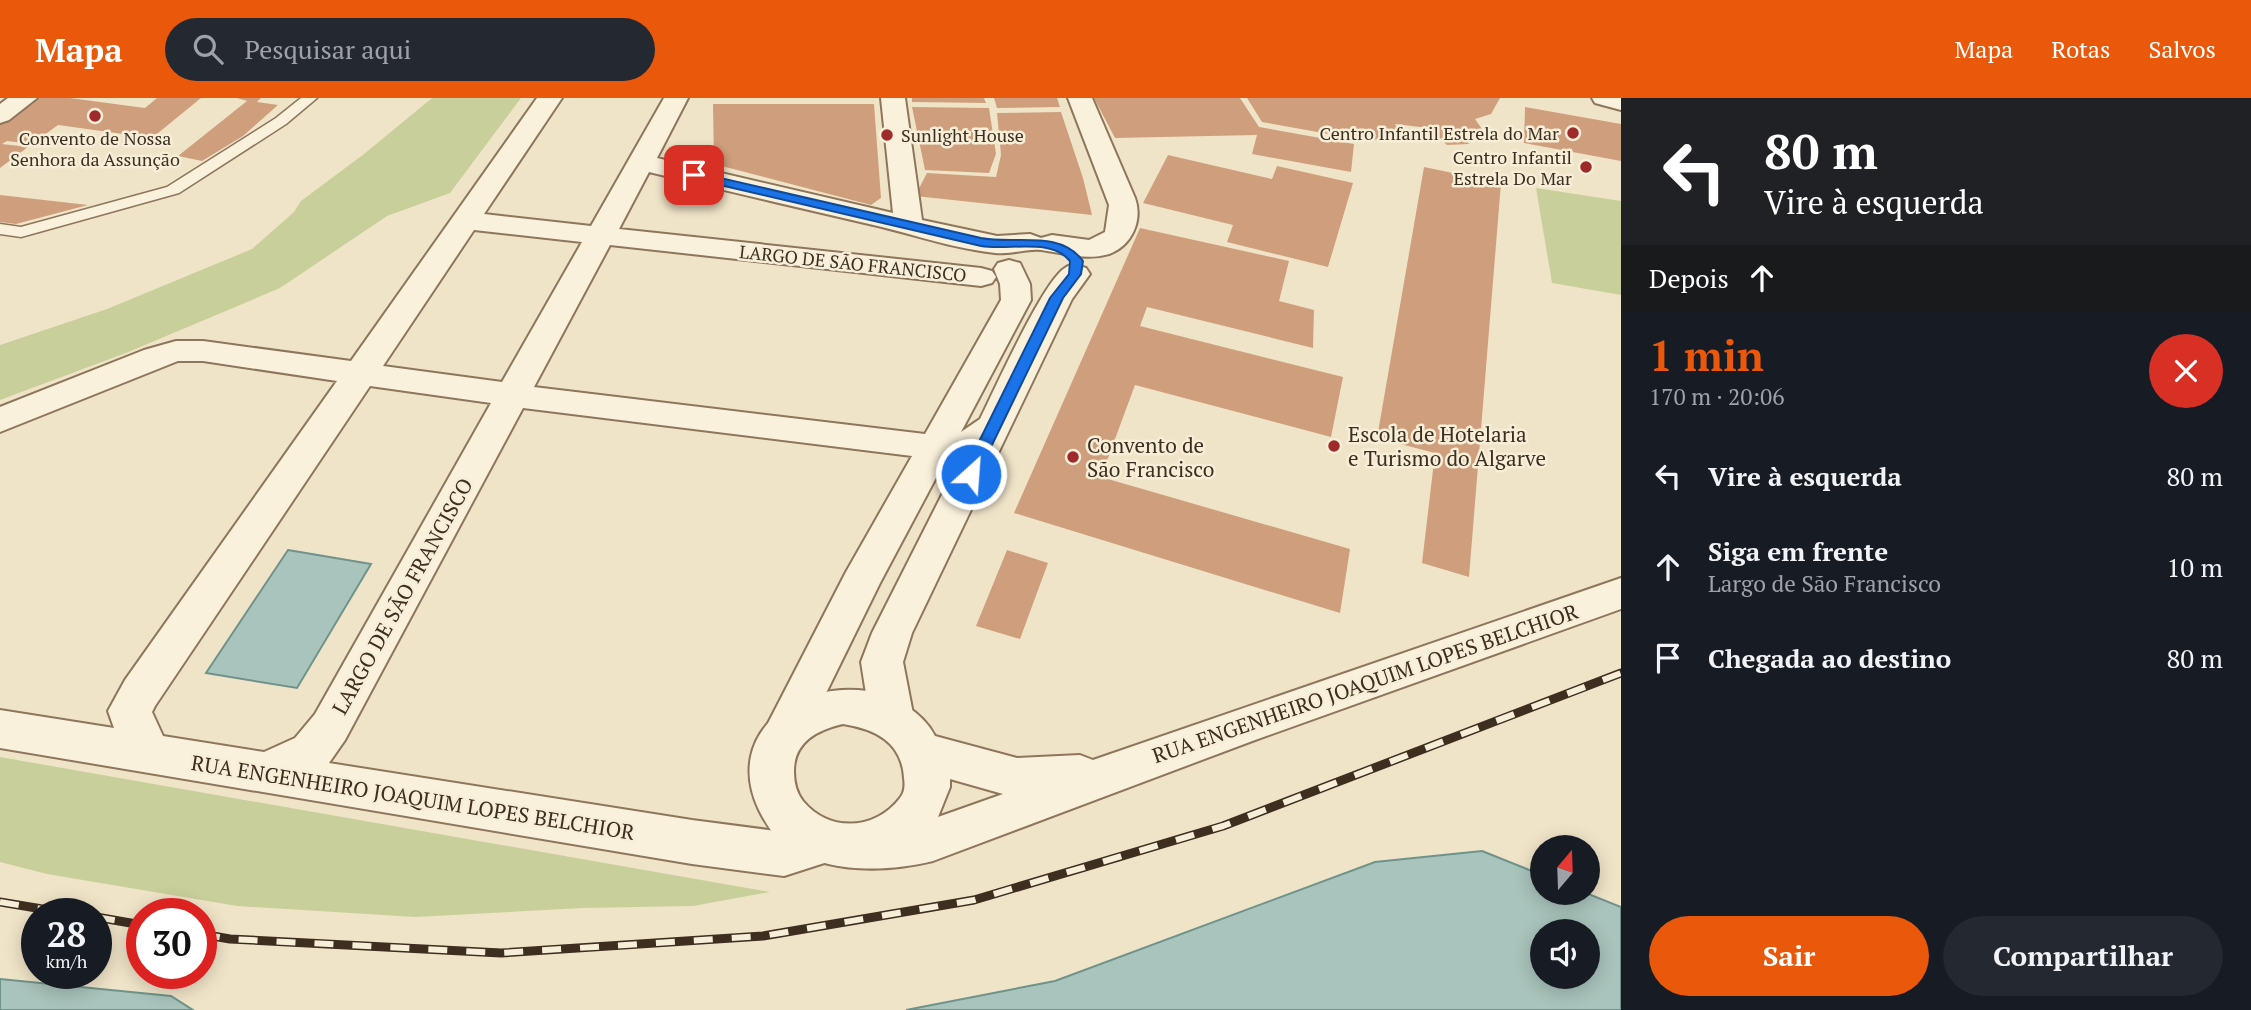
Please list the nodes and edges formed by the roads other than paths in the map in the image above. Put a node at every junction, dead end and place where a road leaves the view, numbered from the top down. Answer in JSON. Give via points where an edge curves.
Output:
{"nodes":[{"id":1,"x":24,"y":98,"type":"edge"},
{"id":2,"x":310,"y":98,"type":"edge"},
{"id":3,"x":550,"y":98,"type":"edge"},
{"id":4,"x":676,"y":98,"type":"edge"},
{"id":5,"x":893,"y":98,"type":"edge"},
{"id":6,"x":1080,"y":98,"type":"edge"},
{"id":7,"x":1604,"y":98,"type":"edge"},
{"id":8,"x":1621,"y":102,"type":"edge"},
{"id":9,"x":0,"y":115,"type":"edge"},
{"id":10,"x":640,"y":162,"type":"junction"},
{"id":11,"x":466,"y":221,"type":"junction"},
{"id":12,"x":909,"y":226,"type":"junction"},
{"id":13,"x":0,"y":229,"type":"edge"},
{"id":14,"x":600,"y":235,"type":"junction"},
{"id":15,"x":1015,"y":259,"type":"junction"},
{"id":16,"x":1075,"y":274,"type":"junction"},
{"id":17,"x":359,"y":373,"type":"junction"},
{"id":18,"x":512,"y":395,"type":"junction"},
{"id":19,"x":0,"y":421,"type":"edge"},
{"id":20,"x":994,"y":426,"type":"junction"},
{"id":21,"x":934,"y":447,"type":"junction"},
{"id":22,"x":961,"y":494,"type":"junction"},
{"id":23,"x":1621,"y":593,"type":"edge"},
{"id":24,"x":892,"y":719,"type":"junction"},
{"id":25,"x":0,"y":729,"type":"edge"},
{"id":26,"x":786,"y":731,"type":"junction"},
{"id":27,"x":925,"y":753,"type":"junction"},
{"id":28,"x":151,"y":755,"type":"junction"},
{"id":29,"x":267,"y":772,"type":"junction"},
{"id":30,"x":1110,"y":774,"type":"junction"},
{"id":31,"x":842,"y":844,"type":"junction"}],
"edges":[{"from":1,"to":9,"type":"street"},
{"from":2,"to":13,"type":"lane","via":[[173,190],[21,232]]},
{"from":3,"to":11,"type":"street"},
{"from":4,"to":10,"type":"street","name":"LARGO DE SÃO FRANCISCO"},
{"from":5,"to":12,"type":"street"},
{"from":6,"to":15,"type":"street","via":[[1124,208],[1121,227],[1101,248]]},
{"from":7,"to":8,"type":"street"},
{"from":10,"to":12,"type":"street","name":"LARGO DE SÃO FRANCISCO"},
{"from":10,"to":14,"type":"street","name":"LARGO DE SÃO FRANCISCO"},
{"from":11,"to":14,"type":"street","name":"LARGO DE SÃO FRANCISCO"},
{"from":11,"to":17,"type":"street"},
{"from":12,"to":15,"type":"street","name":"LARGO DE SÃO FRANCISCO","via":[[997,245]]},
{"from":14,"to":15,"type":"street","name":"LARGO DE SÃO FRANCISCO"},
{"from":14,"to":18,"type":"street","name":"LARGO DE SÃO FRANCISCO"},
{"from":15,"to":16,"type":"street","via":[[1024,281],[1048,285]]},
{"from":15,"to":16,"type":"street","via":[[1062,248],[1077,261]]},
{"from":15,"to":21,"type":"street","via":[[1016,300]]},
{"from":16,"to":20,"type":"street","via":[[1057,298]]},
{"from":17,"to":18,"type":"street"},
{"from":17,"to":19,"type":"street","via":[[176,351]]},
{"from":17,"to":28,"type":"street","via":[[130,711]]},
{"from":18,"to":21,"type":"street"},
{"from":18,"to":29,"type":"street","name":"LARGO DE SÃO FRANCISCO","via":[[330,727],[311,752]]},
{"from":20,"to":21,"type":"street","via":[[974,442]]},
{"from":20,"to":22,"type":"street"},
{"from":21,"to":22,"type":"street","via":[[956,455],[962,469]]},
{"from":21,"to":26,"type":"street"},
{"from":22,"to":24,"type":"street","via":[[882,662]]},
{"from":23,"to":30,"type":"street","name":"RUA ENGENHEIRO JOAQUIM LOPES BELCHIOR"},
{"from":24,"to":26,"type":"street","via":[[878,711],[844,705],[812,713]]},
{"from":24,"to":27,"type":"street","via":[[906,727]]},
{"from":25,"to":28,"type":"street","name":"RUA ENGENHEIRO JOAQUIM LOPES BELCHIOR"},
{"from":26,"to":31,"type":"street","via":[[773,754],[769,780],[778,807],[798,828]]},
{"from":27,"to":30,"type":"street","via":[[1017,778]]},
{"from":27,"to":31,"type":"street","via":[[929,784],[918,813],[892,836]]},
{"from":28,"to":29,"type":"street","name":"RUA ENGENHEIRO JOAQUIM LOPES BELCHIOR"},
{"from":29,"to":31,"type":"street","name":"RUA ENGENHEIRO JOAQUIM LOPES BELCHIOR","via":[[784,854]]},
{"from":30,"to":31,"type":"street","name":"RUA ENGENHEIRO JOAQUIM LOPES BELCHIOR","via":[[928,841]]}]}
